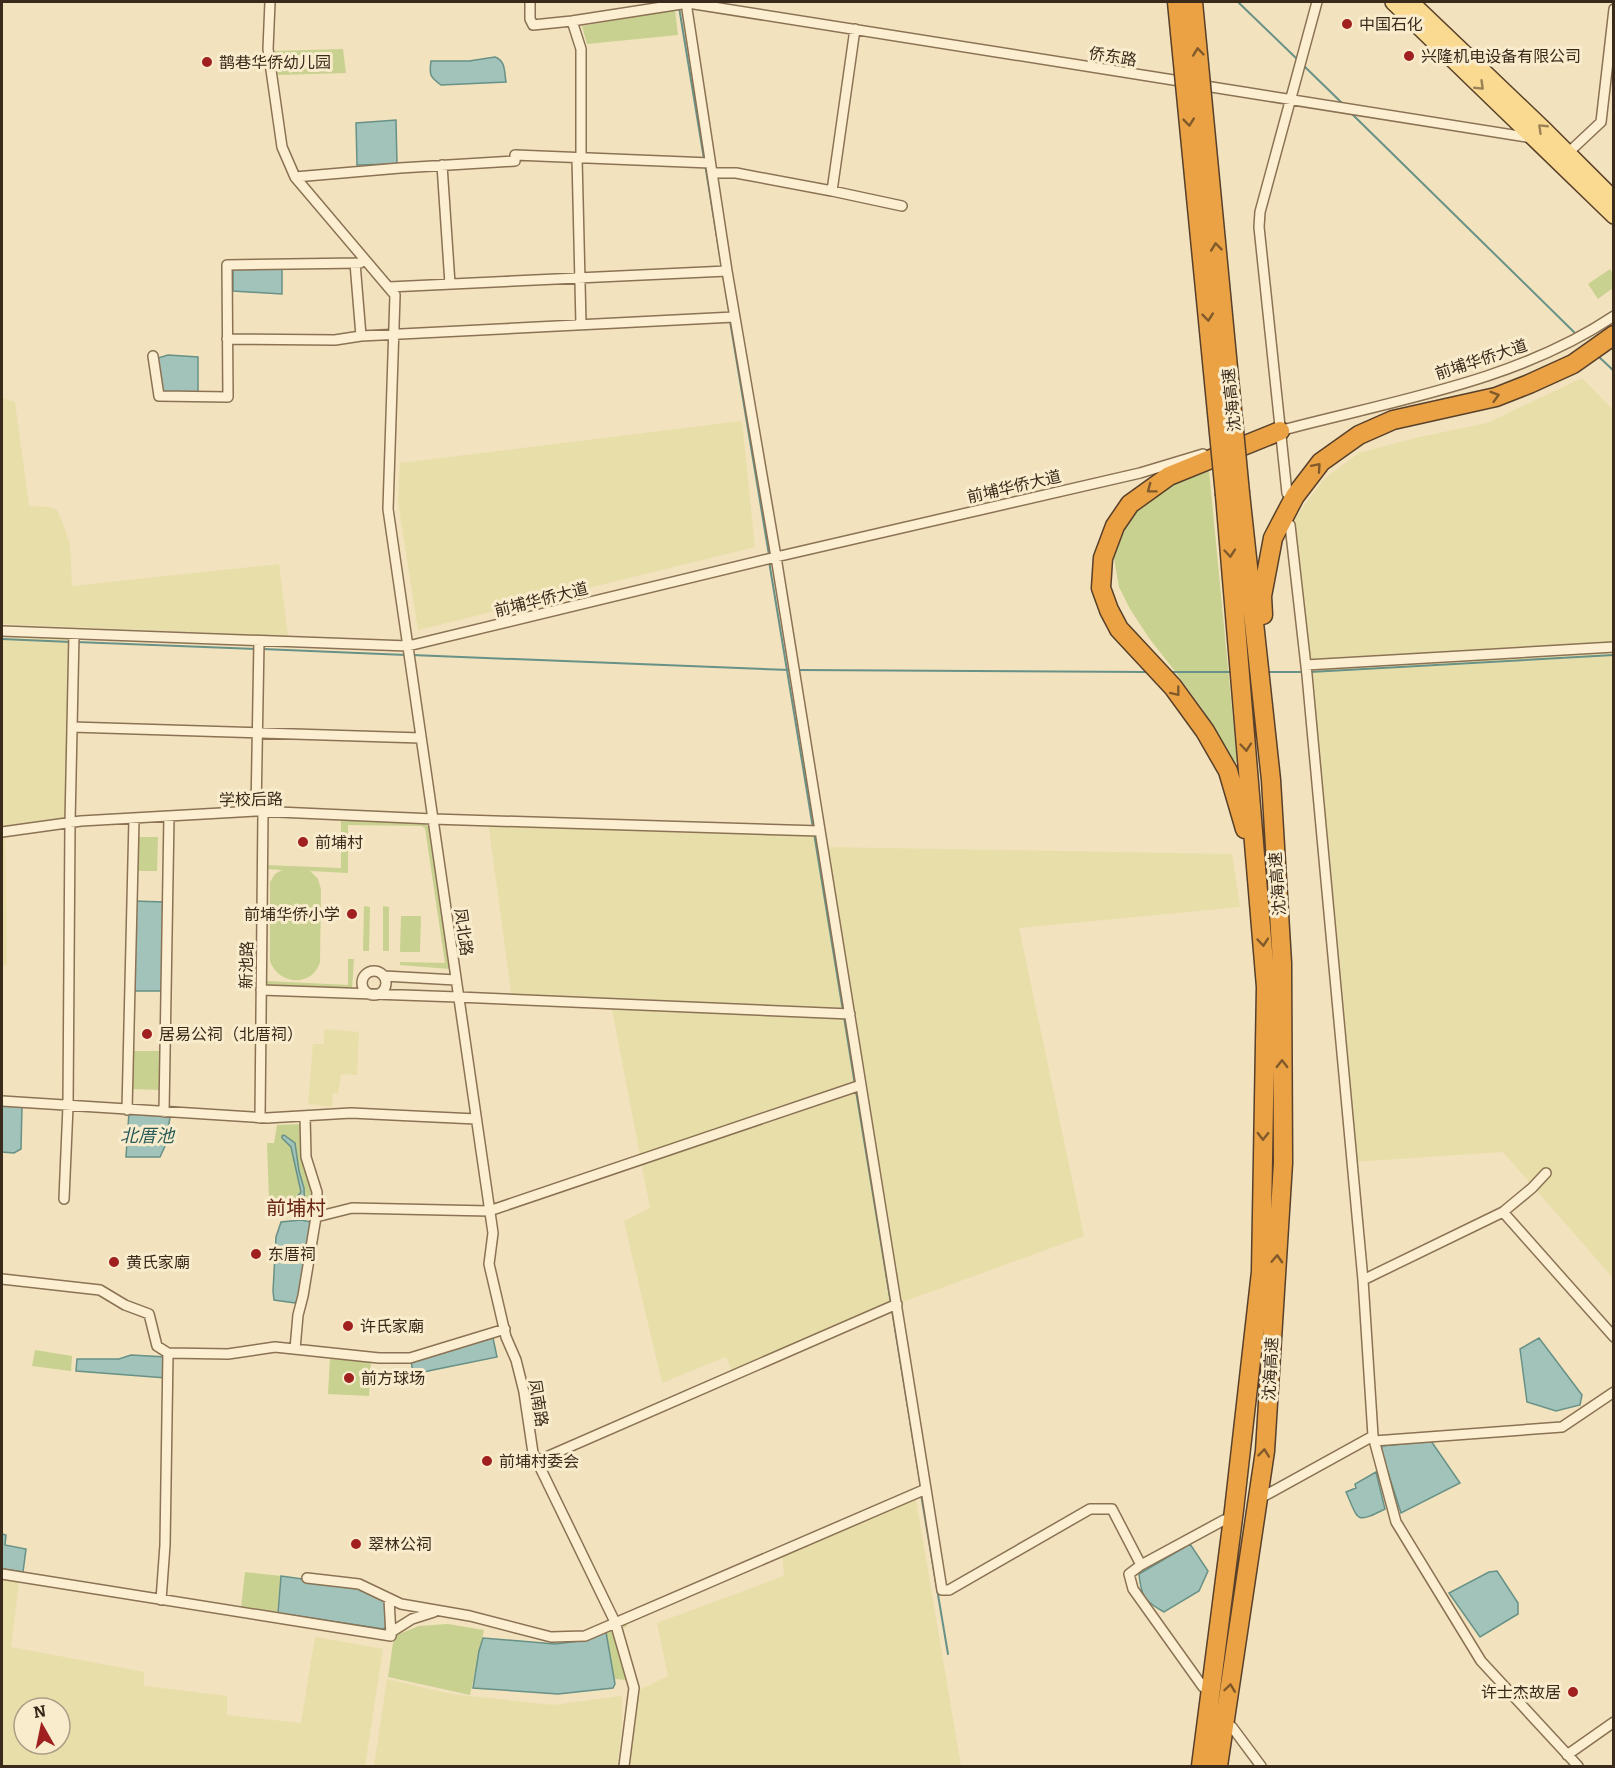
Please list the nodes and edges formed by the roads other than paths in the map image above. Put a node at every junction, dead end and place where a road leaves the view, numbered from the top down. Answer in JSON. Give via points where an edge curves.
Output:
{"nodes":[{"id":1,"x":270,"y":2,"type":"edge"},
{"id":2,"x":530,"y":2,"type":"edge"},
{"id":3,"x":1178,"y":2,"type":"edge"},
{"id":4,"x":1193,"y":2,"type":"edge"},
{"id":5,"x":1317,"y":2,"type":"edge"},
{"id":6,"x":1393,"y":2,"type":"edge"},
{"id":7,"x":1411,"y":2,"type":"edge"},
{"id":8,"x":683,"y":3,"type":"edge"},
{"id":9,"x":1614,"y":9,"type":"edge"},
{"id":10,"x":572,"y":21,"type":"junction"},
{"id":11,"x":855,"y":30,"type":"junction"},
{"id":12,"x":1291,"y":99,"type":"junction"},
{"id":13,"x":1533,"y":138,"type":"junction"},
{"id":14,"x":1568,"y":153,"type":"junction"},
{"id":15,"x":579,"y":158,"type":"junction"},
{"id":16,"x":442,"y":165,"type":"junction"},
{"id":17,"x":708,"y":165,"type":"junction"},
{"id":18,"x":295,"y":177,"type":"junction"},
{"id":19,"x":832,"y":191,"type":"junction"},
{"id":20,"x":1614,"y":199,"type":"edge"},
{"id":21,"x":902,"y":206,"type":"dead end"},
{"id":22,"x":1614,"y":216,"type":"edge"},
{"id":23,"x":355,"y":263,"type":"junction"},
{"id":24,"x":369,"y":263,"type":"junction"},
{"id":25,"x":724,"y":271,"type":"junction"},
{"id":26,"x":579,"y":278,"type":"junction"},
{"id":27,"x":450,"y":284,"type":"junction"},
{"id":28,"x":389,"y":287,"type":"junction"},
{"id":29,"x":1614,"y":316,"type":"edge"},
{"id":30,"x":731,"y":317,"type":"junction"},
{"id":31,"x":581,"y":324,"type":"junction"},
{"id":32,"x":394,"y":334,"type":"junction"},
{"id":33,"x":1614,"y":335,"type":"edge"},
{"id":34,"x":361,"y":336,"type":"junction"},
{"id":35,"x":227,"y":339,"type":"junction"},
{"id":36,"x":153,"y":356,"type":"dead end"},
{"id":37,"x":1280,"y":430,"type":"junction"},
{"id":38,"x":1287,"y":493,"type":"dead end"},
{"id":39,"x":1233,"y":494,"type":"junction"},
{"id":40,"x":1290,"y":525,"type":"dead end"},
{"id":41,"x":771,"y":558,"type":"junction"},
{"id":42,"x":2,"y":631,"type":"edge"},
{"id":43,"x":74,"y":639,"type":"junction"},
{"id":44,"x":259,"y":646,"type":"junction"},
{"id":45,"x":1614,"y":647,"type":"edge"},
{"id":46,"x":409,"y":652,"type":"junction"},
{"id":47,"x":1306,"y":669,"type":"junction"},
{"id":48,"x":1265,"y":722,"type":"junction"},
{"id":49,"x":72,"y":727,"type":"junction"},
{"id":50,"x":257,"y":733,"type":"junction"},
{"id":51,"x":421,"y":738,"type":"junction"},
{"id":52,"x":259,"y":812,"type":"junction"},
{"id":53,"x":169,"y":816,"type":"junction"},
{"id":54,"x":134,"y":819,"type":"junction"},
{"id":55,"x":433,"y":819,"type":"junction"},
{"id":56,"x":70,"y":823,"type":"junction"},
{"id":57,"x":816,"y":831,"type":"junction"},
{"id":58,"x":2,"y":832,"type":"edge"},
{"id":59,"x":1257,"y":875,"type":"junction"},
{"id":60,"x":384,"y":976,"type":"junction"},
{"id":61,"x":456,"y":980,"type":"junction"},
{"id":62,"x":261,"y":990,"type":"junction"},
{"id":63,"x":374,"y":994,"type":"junction"},
{"id":64,"x":458,"y":997,"type":"junction"},
{"id":65,"x":845,"y":1013,"type":"junction"},
{"id":66,"x":857,"y":1087,"type":"junction"},
{"id":67,"x":2,"y":1101,"type":"edge"},
{"id":68,"x":68,"y":1106,"type":"junction"},
{"id":69,"x":128,"y":1110,"type":"junction"},
{"id":70,"x":164,"y":1112,"type":"junction"},
{"id":71,"x":304,"y":1116,"type":"junction"},
{"id":72,"x":260,"y":1118,"type":"junction"},
{"id":73,"x":476,"y":1119,"type":"junction"},
{"id":74,"x":1546,"y":1173,"type":"dead end"},
{"id":75,"x":64,"y":1199,"type":"dead end"},
{"id":76,"x":489,"y":1211,"type":"junction"},
{"id":77,"x":1503,"y":1212,"type":"junction"},
{"id":78,"x":316,"y":1217,"type":"junction"},
{"id":79,"x":2,"y":1279,"type":"edge"},
{"id":80,"x":1364,"y":1280,"type":"junction"},
{"id":81,"x":893,"y":1305,"type":"junction"},
{"id":82,"x":505,"y":1329,"type":"junction"},
{"id":83,"x":1614,"y":1337,"type":"edge"},
{"id":84,"x":295,"y":1349,"type":"junction"},
{"id":85,"x":168,"y":1353,"type":"junction"},
{"id":86,"x":1614,"y":1392,"type":"edge"},
{"id":87,"x":1374,"y":1438,"type":"junction"},
{"id":88,"x":537,"y":1461,"type":"junction"},
{"id":89,"x":923,"y":1491,"type":"junction"},
{"id":90,"x":1266,"y":1495,"type":"dead end"},
{"id":91,"x":1224,"y":1520,"type":"dead end"},
{"id":92,"x":1141,"y":1566,"type":"junction"},
{"id":93,"x":2,"y":1574,"type":"edge"},
{"id":94,"x":307,"y":1578,"type":"dead end"},
{"id":95,"x":389,"y":1599,"type":"junction"},
{"id":96,"x":161,"y":1600,"type":"junction"},
{"id":97,"x":445,"y":1611,"type":"junction"},
{"id":98,"x":615,"y":1622,"type":"junction"},
{"id":99,"x":393,"y":1631,"type":"dead end"},
{"id":100,"x":1203,"y":1687,"type":"dead end"},
{"id":101,"x":1614,"y":1722,"type":"edge"},
{"id":102,"x":1232,"y":1727,"type":"dead end"},
{"id":103,"x":1567,"y":1755,"type":"junction"},
{"id":104,"x":624,"y":1767,"type":"edge"},
{"id":105,"x":1201,"y":1767,"type":"edge"},
{"id":106,"x":1218,"y":1767,"type":"edge"},
{"id":107,"x":1261,"y":1767,"type":"edge"},
{"id":108,"x":1578,"y":1767,"type":"edge"}],
"edges":[{"from":1,"to":18,"type":"street","via":[[268,49],[282,147]]},
{"from":2,"to":10,"type":"street","name":"侨东路","via":[[533,25]]},
{"from":3,"to":39,"type":"highway","name":"沈海高速","one_way":true,"bridge":true},
{"from":39,"to":4,"type":"highway","name":"沈海高速","one_way":true,"bridge":true},
{"from":5,"to":12,"type":"street"},
{"from":6,"to":13,"type":"main road","one_way":true},
{"from":14,"to":7,"type":"main road","one_way":true},
{"from":8,"to":10,"type":"street","name":"侨东路"},
{"from":8,"to":11,"type":"street","name":"侨东路"},
{"from":8,"to":17,"type":"street","via":[[687,9]]},
{"from":9,"to":14,"type":"street","via":[[1601,122]]},
{"from":10,"to":15,"type":"street","via":[[580,49]]},
{"from":11,"to":12,"type":"street","name":"侨东路"},
{"from":11,"to":19,"type":"street"},
{"from":12,"to":13,"type":"street","name":"侨东路"},
{"from":12,"to":37,"type":"street","via":[[1259,227]]},
{"from":13,"to":22,"type":"main road"},
{"from":14,"to":20,"type":"main road"},
{"from":15,"to":16,"type":"street","via":[[515,155],[515,161]]},
{"from":15,"to":17,"type":"street"},
{"from":15,"to":26,"type":"street"},
{"from":16,"to":18,"type":"street"},
{"from":16,"to":27,"type":"street"},
{"from":17,"to":19,"type":"street"},
{"from":17,"to":25,"type":"street"},
{"from":18,"to":24,"type":"street"},
{"from":19,"to":21,"type":"street"},
{"from":23,"to":24,"type":"street"},
{"from":23,"to":34,"type":"street"},
{"from":23,"to":35,"type":"street","via":[[227,265]]},
{"from":24,"to":28,"type":"street"},
{"from":25,"to":26,"type":"street"},
{"from":25,"to":30,"type":"street"},
{"from":26,"to":27,"type":"street"},
{"from":26,"to":31,"type":"street"},
{"from":27,"to":28,"type":"street"},
{"from":28,"to":32,"type":"street","name":"凤北路","via":[[395,295]]},
{"from":29,"to":37,"type":"street","name":"前埔华侨大道","via":[[1551,352],[1475,380]]},
{"from":30,"to":31,"type":"street"},
{"from":30,"to":41,"type":"street"},
{"from":31,"to":32,"type":"street"},
{"from":32,"to":34,"type":"street"},
{"from":32,"to":46,"type":"street","name":"凤北路","via":[[388,509]]},
{"from":48,"to":33,"type":"highway","one_way":true,"via":[[1263,596],[1273,538],[1295,496],[1321,462],[1359,435],[1393,420],[1496,397],[1529,384],[1573,364]]},
{"from":34,"to":35,"type":"street","via":[[335,340]]},
{"from":35,"to":36,"type":"street","via":[[228,397],[159,396]]},
{"from":37,"to":38,"type":"street"},
{"from":37,"to":41,"type":"street","name":"前埔华侨大道","via":[[1140,473]]},
{"from":37,"to":59,"type":"highway","one_way":true,"via":[[1169,476],[1130,504],[1115,526],[1103,558],[1101,588],[1119,629],[1173,687],[1228,771]]},
{"from":39,"to":48,"type":"highway","name":"沈海高速"},
{"from":39,"to":59,"type":"highway","name":"沈海高速","one_way":true},
{"from":40,"to":47,"type":"street"},
{"from":41,"to":46,"type":"street","name":"前埔华侨大道"},
{"from":41,"to":57,"type":"street"},
{"from":42,"to":43,"type":"street","name":"前埔华侨大道"},
{"from":43,"to":44,"type":"street","name":"前埔华侨大道"},
{"from":43,"to":49,"type":"street"},
{"from":44,"to":46,"type":"street","name":"前埔华侨大道"},
{"from":44,"to":50,"type":"street","name":"新池路"},
{"from":45,"to":47,"type":"street"},
{"from":46,"to":51,"type":"street","name":"凤北路"},
{"from":47,"to":80,"type":"street"},
{"from":106,"to":48,"type":"highway","name":"沈海高速","one_way":true,"via":[[1265,1451],[1282,1163],[1282,963]]},
{"from":49,"to":50,"type":"street"},
{"from":49,"to":56,"type":"street"},
{"from":50,"to":51,"type":"street"},
{"from":50,"to":52,"type":"street","name":"新池路"},
{"from":51,"to":55,"type":"street","name":"凤北路"},
{"from":52,"to":53,"type":"street","name":"学校后路"},
{"from":52,"to":55,"type":"street","name":"学校后路"},
{"from":52,"to":62,"type":"street","name":"新池路"},
{"from":53,"to":54,"type":"street","name":"学校后路"},
{"from":53,"to":70,"type":"street"},
{"from":54,"to":56,"type":"street","name":"学校后路"},
{"from":54,"to":69,"type":"street"},
{"from":55,"to":57,"type":"street","name":"学校后路"},
{"from":55,"to":61,"type":"street","name":"凤北路"},
{"from":56,"to":58,"type":"street","name":"学校后路"},
{"from":56,"to":68,"type":"street"},
{"from":57,"to":65,"type":"street"},
{"from":59,"to":105,"type":"highway","name":"沈海高速","one_way":true,"via":[[1266,987],[1261,1272]]},
{"from":60,"to":61,"type":"street"},
{"from":60,"to":63,"type":"street","via":[[384,989]]},
{"from":60,"to":63,"type":"street","via":[[373,971],[364,977],[364,989]]},
{"from":61,"to":64,"type":"street","name":"凤北路"},
{"from":62,"to":63,"type":"street"},
{"from":62,"to":72,"type":"street","name":"新池路"},
{"from":63,"to":64,"type":"street"},
{"from":64,"to":65,"type":"street"},
{"from":64,"to":73,"type":"street","name":"凤北路"},
{"from":65,"to":66,"type":"street"},
{"from":66,"to":76,"type":"street"},
{"from":66,"to":81,"type":"street"},
{"from":67,"to":68,"type":"street"},
{"from":68,"to":69,"type":"street"},
{"from":68,"to":75,"type":"street"},
{"from":69,"to":70,"type":"street"},
{"from":70,"to":72,"type":"street"},
{"from":71,"to":72,"type":"street"},
{"from":71,"to":73,"type":"street","via":[[351,1113]]},
{"from":71,"to":78,"type":"street","via":[[306,1157],[317,1192]]},
{"from":73,"to":76,"type":"street","name":"凤北路"},
{"from":74,"to":77,"type":"street"},
{"from":76,"to":78,"type":"street","via":[[352,1208]]},
{"from":76,"to":82,"type":"street","name":"凤南路","via":[[493,1233],[489,1264]]},
{"from":77,"to":80,"type":"street"},
{"from":77,"to":83,"type":"street"},
{"from":78,"to":84,"type":"street"},
{"from":79,"to":85,"type":"street","via":[[100,1290],[149,1314],[158,1346]]},
{"from":80,"to":87,"type":"street"},
{"from":81,"to":88,"type":"street"},
{"from":81,"to":89,"type":"street"},
{"from":82,"to":84,"type":"street","via":[[410,1358]]},
{"from":82,"to":88,"type":"street","name":"凤南路","via":[[524,1392]]},
{"from":84,"to":85,"type":"street"},
{"from":85,"to":96,"type":"street"},
{"from":86,"to":87,"type":"street","via":[[1562,1427]]},
{"from":87,"to":90,"type":"street"},
{"from":87,"to":103,"type":"street","via":[[1396,1522],[1481,1661]]},
{"from":88,"to":98,"type":"street","name":"凤南路"},
{"from":89,"to":92,"type":"street","via":[[942,1590],[949,1590],[1090,1509],[1112,1509]]},
{"from":89,"to":98,"type":"street"},
{"from":91,"to":92,"type":"street"},
{"from":92,"to":100,"type":"street","via":[[1129,1574],[1132,1589]]},
{"from":93,"to":96,"type":"street"},
{"from":94,"to":95,"type":"street","via":[[359,1584]]},
{"from":95,"to":96,"type":"street","via":[[391,1636]]},
{"from":95,"to":97,"type":"street"},
{"from":97,"to":98,"type":"street","via":[[551,1637],[585,1636]]},
{"from":97,"to":99,"type":"street","via":[[411,1619]]},
{"from":98,"to":104,"type":"street","name":"凤南路","via":[[634,1688]]},
{"from":101,"to":103,"type":"street"},
{"from":102,"to":107,"type":"street"},
{"from":103,"to":108,"type":"street"}]}
